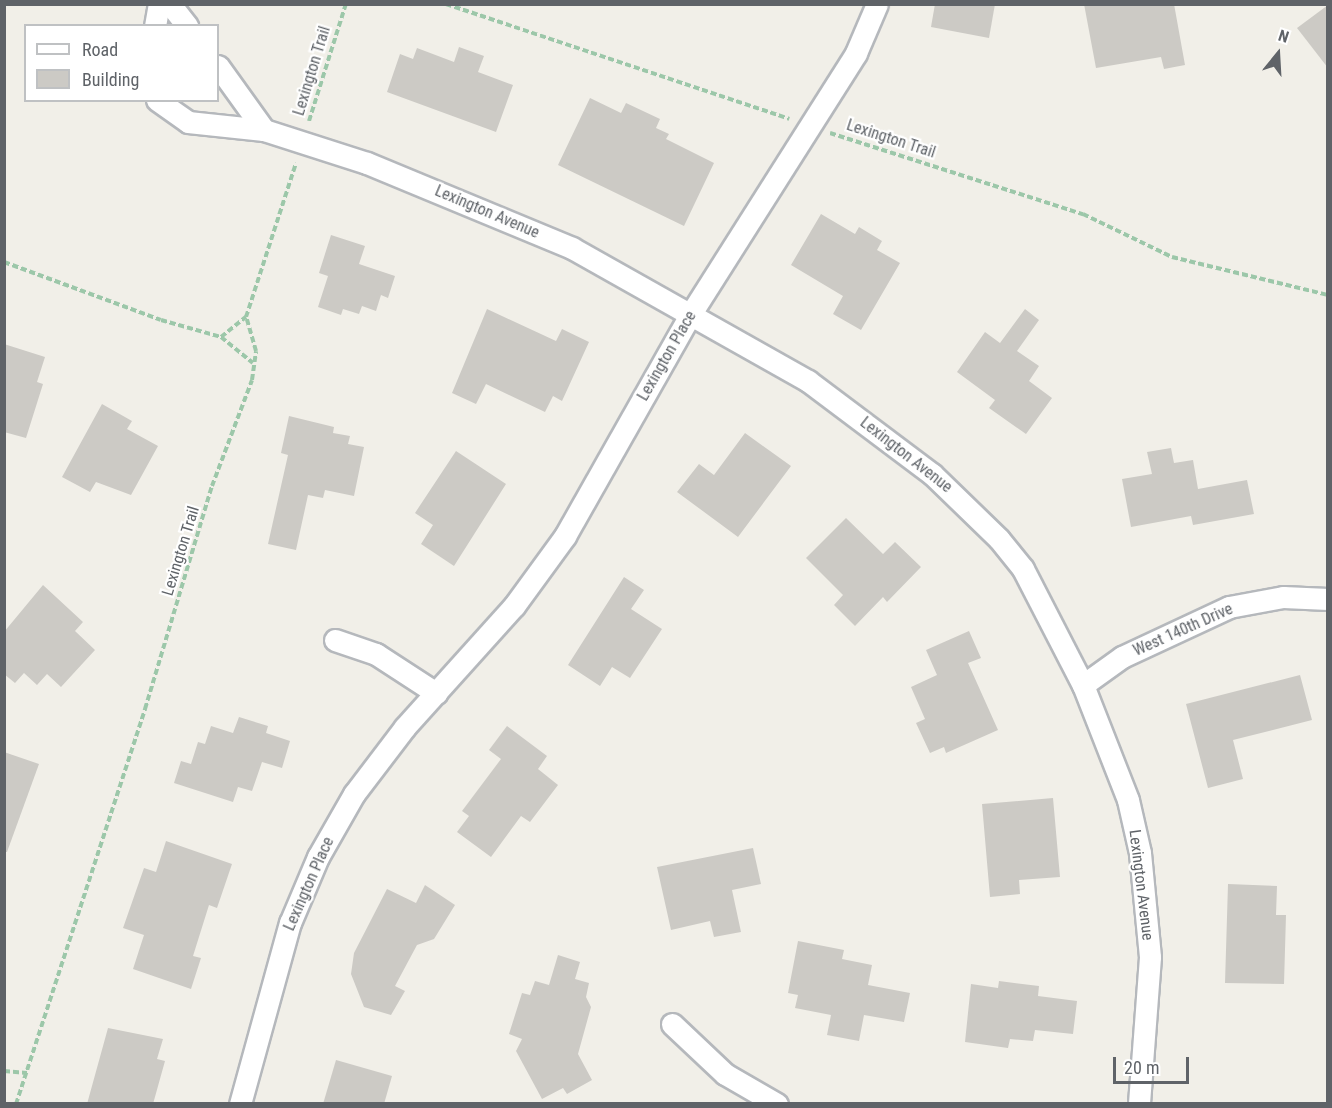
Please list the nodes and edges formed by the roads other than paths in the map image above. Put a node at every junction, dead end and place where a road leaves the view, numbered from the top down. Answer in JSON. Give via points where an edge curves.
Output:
{"nodes":[{"id":1,"x":159,"y":4,"type":"edge"},
{"id":2,"x":170,"y":4,"type":"edge"},
{"id":3,"x":877,"y":4,"type":"edge"},
{"id":4,"x":155,"y":24,"type":"edge"},
{"id":5,"x":185,"y":24,"type":"edge"},
{"id":6,"x":219,"y":67,"type":"edge"},
{"id":7,"x":160,"y":102,"type":"edge"},
{"id":8,"x":264,"y":130,"type":"junction"},
{"id":9,"x":690,"y":315,"type":"junction"},
{"id":10,"x":1328,"y":599,"type":"edge"},
{"id":11,"x":335,"y":640,"type":"dead end"},
{"id":12,"x":1083,"y":684,"type":"junction"},
{"id":13,"x":436,"y":693,"type":"junction"},
{"id":14,"x":672,"y":1024,"type":"dead end"},
{"id":15,"x":240,"y":1104,"type":"edge"},
{"id":16,"x":777,"y":1104,"type":"edge"},
{"id":17,"x":1139,"y":1104,"type":"edge"}],
"edges":[{"from":1,"to":4,"type":"street"},
{"from":2,"to":5,"type":"street"},
{"from":3,"to":9,"type":"street","name":"Lexington Place","via":[[856,53]]},
{"from":6,"to":8,"type":"street"},
{"from":7,"to":8,"type":"street","name":"Lexington Avenue","via":[[188,122]]},
{"from":8,"to":9,"type":"street","name":"Lexington Avenue","via":[[487,210],[572,248]]},
{"from":9,"to":12,"type":"street","name":"Lexington Avenue","via":[[808,381],[972,508],[1023,569]]},
{"from":9,"to":13,"type":"street","name":"Lexington Place","via":[[565,536],[514,606]]},
{"from":10,"to":12,"type":"street","name":"West 140th Drive","via":[[1283,597],[1229,607],[1122,657]]},
{"from":11,"to":13,"type":"street","via":[[376,654]]},
{"from":12,"to":17,"type":"street","name":"Lexington Avenue","via":[[1112,752],[1140,853],[1150,967]]},
{"from":13,"to":15,"type":"street","name":"Lexington Place","via":[[360,786],[318,857],[290,923]]},
{"from":14,"to":16,"type":"street","via":[[725,1074]]}]}
